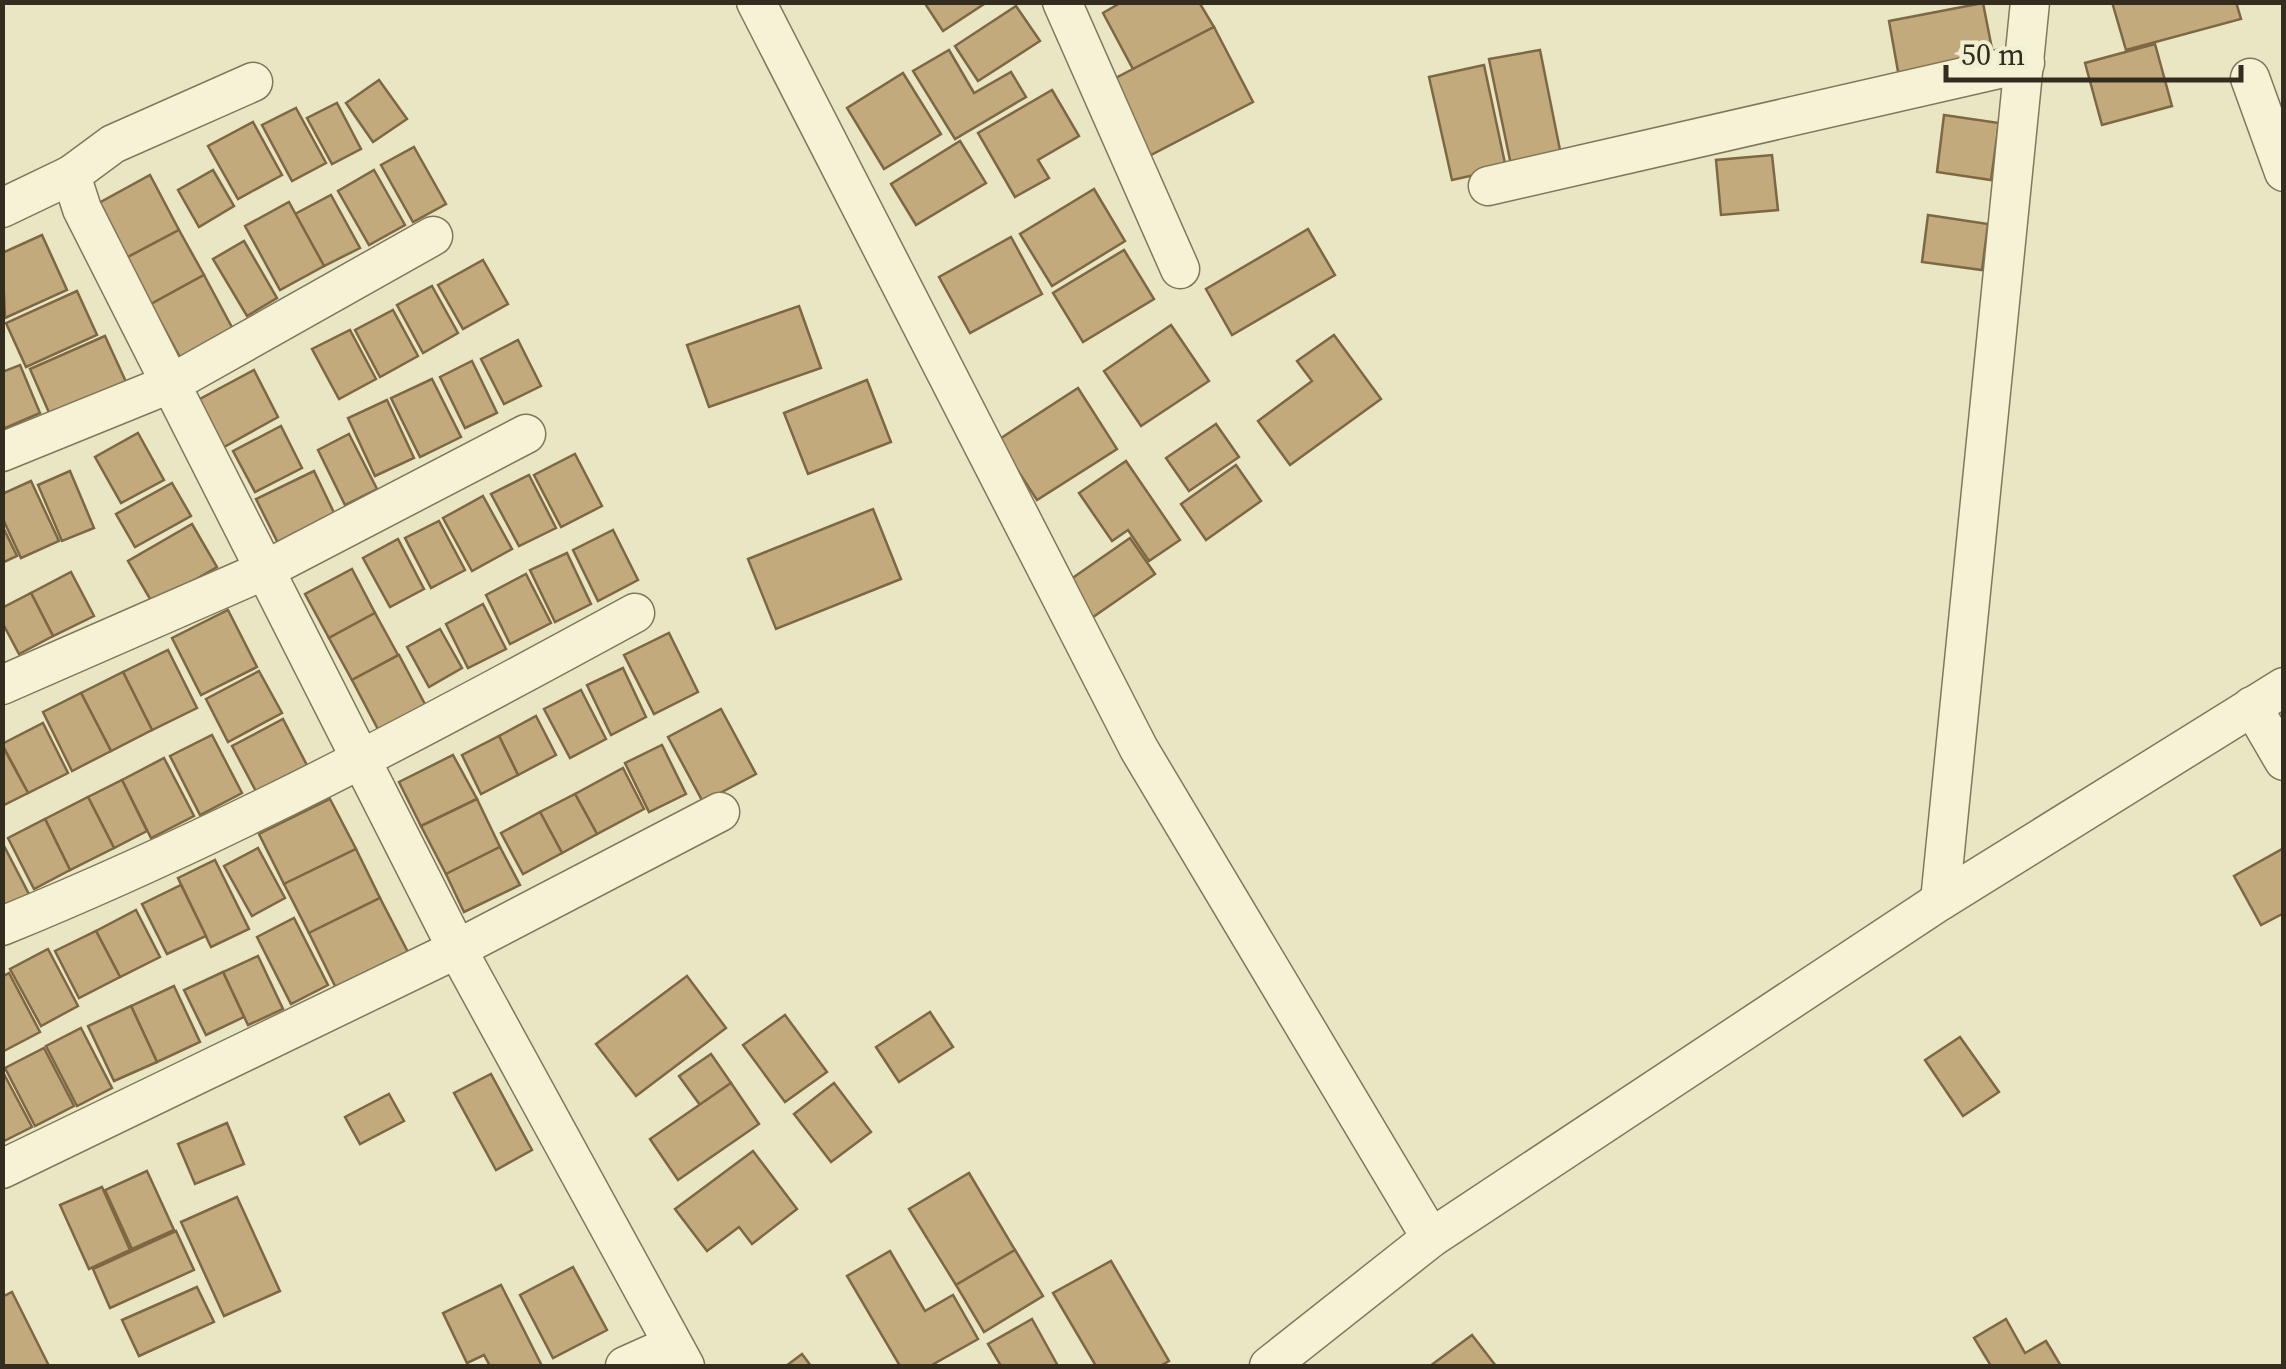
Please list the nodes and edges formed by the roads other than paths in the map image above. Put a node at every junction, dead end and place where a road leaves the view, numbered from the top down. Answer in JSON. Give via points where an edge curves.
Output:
{"nodes":[{"id":1,"x":1062,"y":2,"type":"edge"},
{"id":2,"x":2030,"y":2,"type":"edge"},
{"id":3,"x":768,"y":7,"type":"edge"},
{"id":4,"x":2025,"y":64,"type":"junction"},
{"id":5,"x":2250,"y":78,"type":"dead end"},
{"id":6,"x":253,"y":82,"type":"dead end"},
{"id":7,"x":2284,"y":172,"type":"edge"},
{"id":8,"x":71,"y":175,"type":"junction"},
{"id":9,"x":1488,"y":186,"type":"dead end"},
{"id":10,"x":2,"y":208,"type":"edge"},
{"id":11,"x":433,"y":236,"type":"dead end"},
{"id":12,"x":1180,"y":269,"type":"dead end"},
{"id":13,"x":172,"y":383,"type":"junction"},
{"id":14,"x":526,"y":434,"type":"dead end"},
{"id":15,"x":2,"y":452,"type":"edge"},
{"id":16,"x":265,"y":570,"type":"junction"},
{"id":17,"x":635,"y":614,"type":"dead end"},
{"id":18,"x":2,"y":685,"type":"edge"},
{"id":19,"x":2268,"y":696,"type":"edge"},
{"id":20,"x":364,"y":760,"type":"junction"},
{"id":21,"x":2284,"y":761,"type":"edge"},
{"id":22,"x":720,"y":812,"type":"dead end"},
{"id":23,"x":1940,"y":901,"type":"junction"},
{"id":24,"x":2,"y":926,"type":"edge"},
{"id":25,"x":457,"y":948,"type":"junction"},
{"id":26,"x":2,"y":1169,"type":"edge"},
{"id":27,"x":1431,"y":1238,"type":"junction"},
{"id":28,"x":678,"y":1356,"type":"edge"},
{"id":29,"x":625,"y":1366,"type":"edge"},
{"id":30,"x":1270,"y":1366,"type":"edge"}],
"edges":[{"from":1,"to":12,"type":"street"},
{"from":2,"to":4,"type":"street"},
{"from":3,"to":27,"type":"street","via":[[1140,748]]},
{"from":4,"to":9,"type":"street"},
{"from":4,"to":23,"type":"street"},
{"from":5,"to":7,"type":"street"},
{"from":6,"to":8,"type":"street","via":[[113,144]]},
{"from":8,"to":10,"type":"street"},
{"from":8,"to":13,"type":"street"},
{"from":11,"to":13,"type":"street"},
{"from":13,"to":15,"type":"street"},
{"from":13,"to":16,"type":"street"},
{"from":14,"to":16,"type":"street"},
{"from":16,"to":18,"type":"street"},
{"from":16,"to":20,"type":"street"},
{"from":17,"to":20,"type":"street"},
{"from":19,"to":21,"type":"street"},
{"from":19,"to":23,"type":"street"},
{"from":20,"to":24,"type":"street","via":[[109,883]]},
{"from":20,"to":25,"type":"street"},
{"from":22,"to":25,"type":"street"},
{"from":23,"to":27,"type":"street"},
{"from":25,"to":26,"type":"street"},
{"from":25,"to":28,"type":"street"},
{"from":27,"to":30,"type":"street"},
{"from":28,"to":29,"type":"street"}]}
